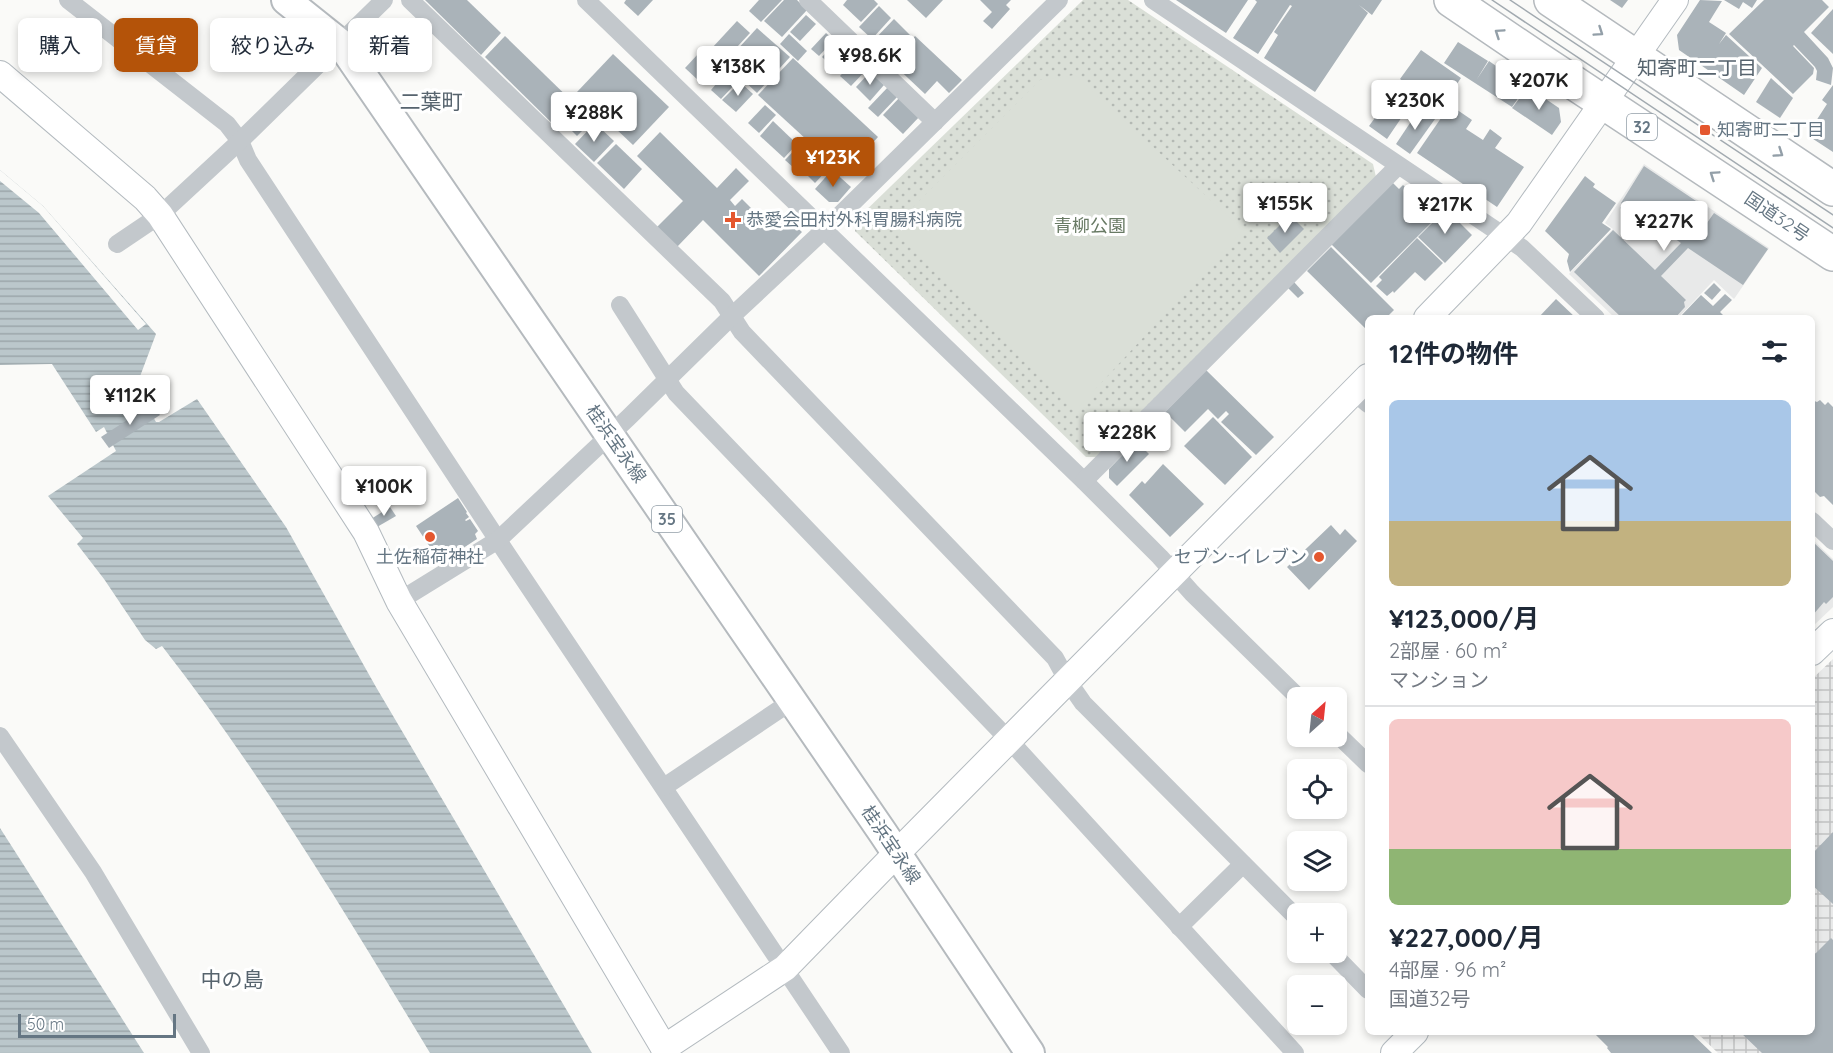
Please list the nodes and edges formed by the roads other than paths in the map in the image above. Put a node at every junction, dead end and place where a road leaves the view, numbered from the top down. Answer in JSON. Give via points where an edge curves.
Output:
{"nodes":[{"id":1,"x":69,"y":0,"type":"edge"},
{"id":2,"x":286,"y":0,"type":"edge"},
{"id":3,"x":384,"y":0,"type":"edge"},
{"id":4,"x":410,"y":0,"type":"edge"},
{"id":5,"x":586,"y":0,"type":"edge"},
{"id":6,"x":808,"y":0,"type":"edge"},
{"id":7,"x":1059,"y":0,"type":"edge"},
{"id":8,"x":1153,"y":0,"type":"edge"},
{"id":9,"x":1451,"y":0,"type":"edge"},
{"id":10,"x":1551,"y":0,"type":"edge"},
{"id":11,"x":1676,"y":0,"type":"edge"},
{"id":12,"x":341,"y":44,"type":"junction"},
{"id":13,"x":1636,"y":57,"type":"junction"},
{"id":14,"x":0,"y":74,"type":"edge"},
{"id":15,"x":1604,"y":102,"type":"junction"},
{"id":16,"x":935,"y":122,"type":"junction"},
{"id":17,"x":240,"y":141,"type":"junction"},
{"id":18,"x":1398,"y":166,"type":"junction"},
{"id":19,"x":1833,"y":189,"type":"edge"},
{"id":20,"x":160,"y":215,"type":"junction"},
{"id":21,"x":824,"y":230,"type":"junction"},
{"id":22,"x":1506,"y":237,"type":"junction"},
{"id":23,"x":117,"y":244,"type":"dead end"},
{"id":24,"x":1833,"y":254,"type":"edge"},
{"id":25,"x":620,"y":305,"type":"dead end"},
{"id":26,"x":1430,"y":315,"type":"edge"},
{"id":27,"x":1593,"y":315,"type":"edge"},
{"id":28,"x":732,"y":316,"type":"junction"},
{"id":29,"x":668,"y":379,"type":"junction"},
{"id":30,"x":1363,"y":391,"type":"edge"},
{"id":31,"x":609,"y":435,"type":"junction"},
{"id":32,"x":1084,"y":481,"type":"junction"},
{"id":33,"x":1815,"y":524,"type":"edge"},
{"id":34,"x":498,"y":540,"type":"junction"},
{"id":35,"x":1833,"y":541,"type":"edge"},
{"id":36,"x":1174,"y":573,"type":"junction"},
{"id":37,"x":399,"y":601,"type":"junction"},
{"id":38,"x":1833,"y":632,"type":"edge"},
{"id":39,"x":1815,"y":649,"type":"edge"},
{"id":40,"x":1067,"y":680,"type":"junction"},
{"id":41,"x":1288,"y":687,"type":"edge"},
{"id":42,"x":792,"y":701,"type":"junction"},
{"id":43,"x":0,"y":736,"type":"edge"},
{"id":44,"x":1009,"y":740,"type":"junction"},
{"id":45,"x":1347,"y":744,"type":"edge"},
{"id":46,"x":1365,"y":761,"type":"edge"},
{"id":47,"x":664,"y":787,"type":"junction"},
{"id":48,"x":897,"y":853,"type":"junction"},
{"id":49,"x":1243,"y":864,"type":"junction"},
{"id":50,"x":1287,"y":908,"type":"edge"},
{"id":51,"x":1179,"y":927,"type":"junction"},
{"id":52,"x":1342,"y":963,"type":"edge"},
{"id":53,"x":785,"y":968,"type":"junction"},
{"id":54,"x":1365,"y":987,"type":"edge"},
{"id":55,"x":1411,"y":1035,"type":"edge"},
{"id":56,"x":666,"y":1051,"type":"edge"},
{"id":57,"x":201,"y":1053,"type":"edge"},
{"id":58,"x":841,"y":1053,"type":"edge"},
{"id":59,"x":1030,"y":1053,"type":"edge"},
{"id":60,"x":1295,"y":1053,"type":"edge"},
{"id":61,"x":1394,"y":1053,"type":"edge"}],
"edges":[{"from":1,"to":17,"type":"street","via":[[226,124]]},
{"from":2,"to":12,"type":"main road","name":"桂浜宝永線","number":"35"},
{"from":3,"to":12,"type":"street"},
{"from":4,"to":28,"type":"street","via":[[722,301]]},
{"from":5,"to":21,"type":"street"},
{"from":6,"to":16,"type":"street"},
{"from":7,"to":16,"type":"street"},
{"from":8,"to":18,"type":"street"},
{"from":15,"to":9,"type":"highway","name":"国道32号","number":"32","one_way":true},
{"from":10,"to":13,"type":"highway","one_way":true},
{"from":11,"to":13,"type":"street"},
{"from":12,"to":17,"type":"street"},
{"from":12,"to":31,"type":"main road","name":"桂浜宝永線","number":"35"},
{"from":13,"to":15,"type":"street"},
{"from":13,"to":19,"type":"highway","one_way":true},
{"from":14,"to":20,"type":"street"},
{"from":15,"to":22,"type":"street"},
{"from":24,"to":15,"type":"highway","name":"国道32号","number":"32","one_way":true},
{"from":16,"to":21,"type":"street"},
{"from":17,"to":20,"type":"street"},
{"from":17,"to":34,"type":"street","via":[[248,160]]},
{"from":18,"to":22,"type":"street"},
{"from":18,"to":32,"type":"street"},
{"from":20,"to":23,"type":"street"},
{"from":20,"to":37,"type":"street","via":[[366,532]]},
{"from":21,"to":28,"type":"street"},
{"from":21,"to":32,"type":"street"},
{"from":22,"to":26,"type":"street"},
{"from":22,"to":27,"type":"street"},
{"from":25,"to":29,"type":"street"},
{"from":28,"to":29,"type":"street"},
{"from":28,"to":40,"type":"street","via":[[742,332],[1055,658]]},
{"from":29,"to":31,"type":"street"},
{"from":29,"to":44,"type":"street","via":[[676,393]]},
{"from":30,"to":36,"type":"street"},
{"from":31,"to":34,"type":"street"},
{"from":31,"to":42,"type":"main road","name":"桂浜宝永線","number":"35"},
{"from":32,"to":36,"type":"street"},
{"from":33,"to":35,"type":"street"},
{"from":34,"to":37,"type":"street"},
{"from":34,"to":47,"type":"street"},
{"from":36,"to":40,"type":"street"},
{"from":36,"to":41,"type":"street"},
{"from":37,"to":56,"type":"street"},
{"from":38,"to":39,"type":"street"},
{"from":40,"to":44,"type":"street"},
{"from":40,"to":49,"type":"street","via":[[1083,703]]},
{"from":42,"to":47,"type":"street"},
{"from":42,"to":48,"type":"main road","name":"桂浜宝永線","number":"35"},
{"from":43,"to":57,"type":"street","via":[[93,872]]},
{"from":44,"to":48,"type":"street"},
{"from":44,"to":51,"type":"street"},
{"from":45,"to":46,"type":"street"},
{"from":47,"to":53,"type":"street"},
{"from":48,"to":53,"type":"street"},
{"from":48,"to":59,"type":"main road","name":"桂浜宝永線","number":"35"},
{"from":49,"to":50,"type":"street"},
{"from":49,"to":51,"type":"street"},
{"from":51,"to":60,"type":"street"},
{"from":52,"to":54,"type":"street"},
{"from":53,"to":56,"type":"street"},
{"from":53,"to":58,"type":"street"},
{"from":55,"to":61,"type":"street"}]}
